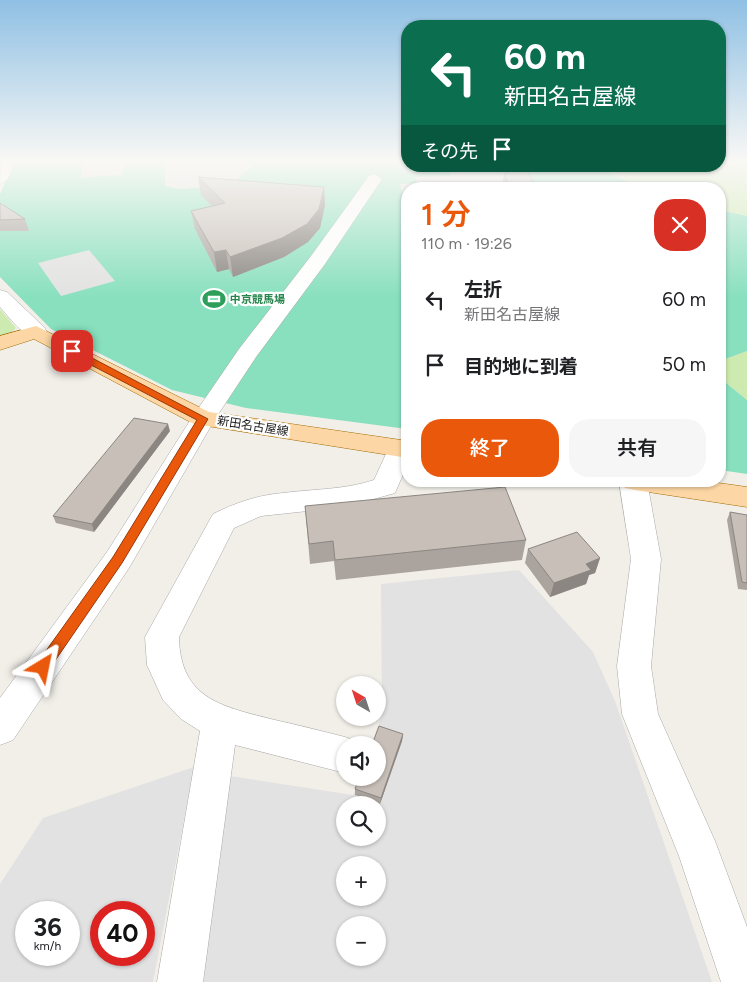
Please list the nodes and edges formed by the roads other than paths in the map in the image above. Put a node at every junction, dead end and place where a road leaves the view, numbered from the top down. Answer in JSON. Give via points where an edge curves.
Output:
{"nodes":[{"id":1,"x":355,"y":206,"type":"edge"},
{"id":2,"x":0,"y":296,"type":"edge"},
{"id":3,"x":36,"y":332,"type":"junction"},
{"id":4,"x":0,"y":342,"type":"edge"},
{"id":5,"x":202,"y":419,"type":"junction"},
{"id":6,"x":401,"y":449,"type":"edge"},
{"id":7,"x":401,"y":455,"type":"edge"},
{"id":8,"x":635,"y":487,"type":"edge"},
{"id":9,"x":676,"y":487,"type":"edge"},
{"id":10,"x":747,"y":497,"type":"edge"},
{"id":11,"x":220,"y":723,"type":"junction"},
{"id":12,"x":0,"y":728,"type":"edge"},
{"id":13,"x":336,"y":753,"type":"edge"},
{"id":14,"x":180,"y":982,"type":"edge"},
{"id":15,"x":744,"y":982,"type":"edge"}],
"edges":[{"from":1,"to":5,"type":"street"},
{"from":2,"to":3,"type":"street"},
{"from":3,"to":4,"type":"main road"},
{"from":3,"to":5,"type":"main road","name":"新田名古屋線"},
{"from":5,"to":6,"type":"main road","name":"新田名古屋線"},
{"from":5,"to":12,"type":"street","via":[[118,560]]},
{"from":7,"to":11,"type":"street","via":[[385,486],[368,494],[255,506],[223,521],[162,637],[161,654],[166,673],[184,700]]},
{"from":8,"to":15,"type":"street","via":[[646,559],[634,666],[640,714],[700,856]]},
{"from":9,"to":10,"type":"main road"},
{"from":11,"to":13,"type":"street"},
{"from":11,"to":14,"type":"street"}]}
